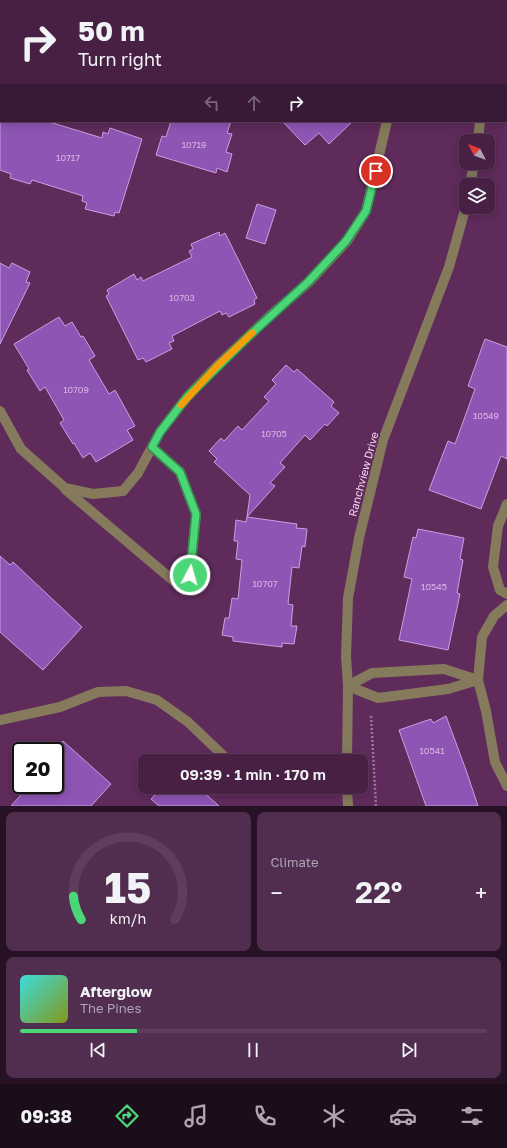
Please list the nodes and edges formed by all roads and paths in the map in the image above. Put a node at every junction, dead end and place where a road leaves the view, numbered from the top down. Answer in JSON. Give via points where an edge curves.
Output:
{"nodes":[{"id":1,"x":387,"y":122,"type":"edge"},
{"id":2,"x":480,"y":122,"type":"edge"},
{"id":3,"x":479,"y":134,"type":"edge"},
{"id":4,"x":464,"y":214,"type":"edge"},
{"id":5,"x":0,"y":411,"type":"edge"},
{"id":6,"x":152,"y":447,"type":"junction"},
{"id":7,"x":65,"y":488,"type":"junction"},
{"id":8,"x":507,"y":504,"type":"edge"},
{"id":9,"x":507,"y":594,"type":"edge"},
{"id":10,"x":507,"y":605,"type":"edge"},
{"id":11,"x":478,"y":680,"type":"junction"},
{"id":12,"x":348,"y":686,"type":"junction"},
{"id":13,"x":371,"y":716,"type":"dead end"},
{"id":14,"x":0,"y":720,"type":"edge"},
{"id":15,"x":222,"y":754,"type":"edge"},
{"id":16,"x":347,"y":754,"type":"edge"},
{"id":17,"x":507,"y":786,"type":"edge"},
{"id":18,"x":347,"y":794,"type":"edge"},
{"id":19,"x":348,"y":806,"type":"edge"},
{"id":20,"x":376,"y":806,"type":"edge"}],
"edges":[{"from":1,"to":6,"type":"street","via":[[366,211],[346,241],[308,282],[266,319],[187,397],[160,432]]},
{"from":2,"to":3,"type":"street"},
{"from":4,"to":12,"type":"street","name":"Ranchview Drive","via":[[449,266],[383,440],[359,538],[348,598]]},
{"from":5,"to":7,"type":"street","via":[[21,449]]},
{"from":6,"to":7,"type":"street","via":[[138,473],[123,491],[93,494]]},
{"from":6,"to":7,"type":"street","via":[[180,472],[196,514],[190,575],[176,583]]},
{"from":8,"to":9,"type":"street","via":[[498,526],[494,567],[500,590]]},
{"from":10,"to":11,"type":"street","via":[[494,616],[482,637]]},
{"from":11,"to":12,"type":"street","via":[[448,689],[378,698]]},
{"from":11,"to":12,"type":"street","via":[[444,669],[372,673]]},
{"from":11,"to":17,"type":"street","via":[[495,762]]},
{"from":12,"to":16,"type":"street","name":"Ranchview Drive"},
{"from":13,"to":20,"type":"path"},
{"from":14,"to":15,"type":"street","via":[[60,707],[98,692],[126,690],[157,700],[188,722]]},
{"from":18,"to":19,"type":"street"}]}
